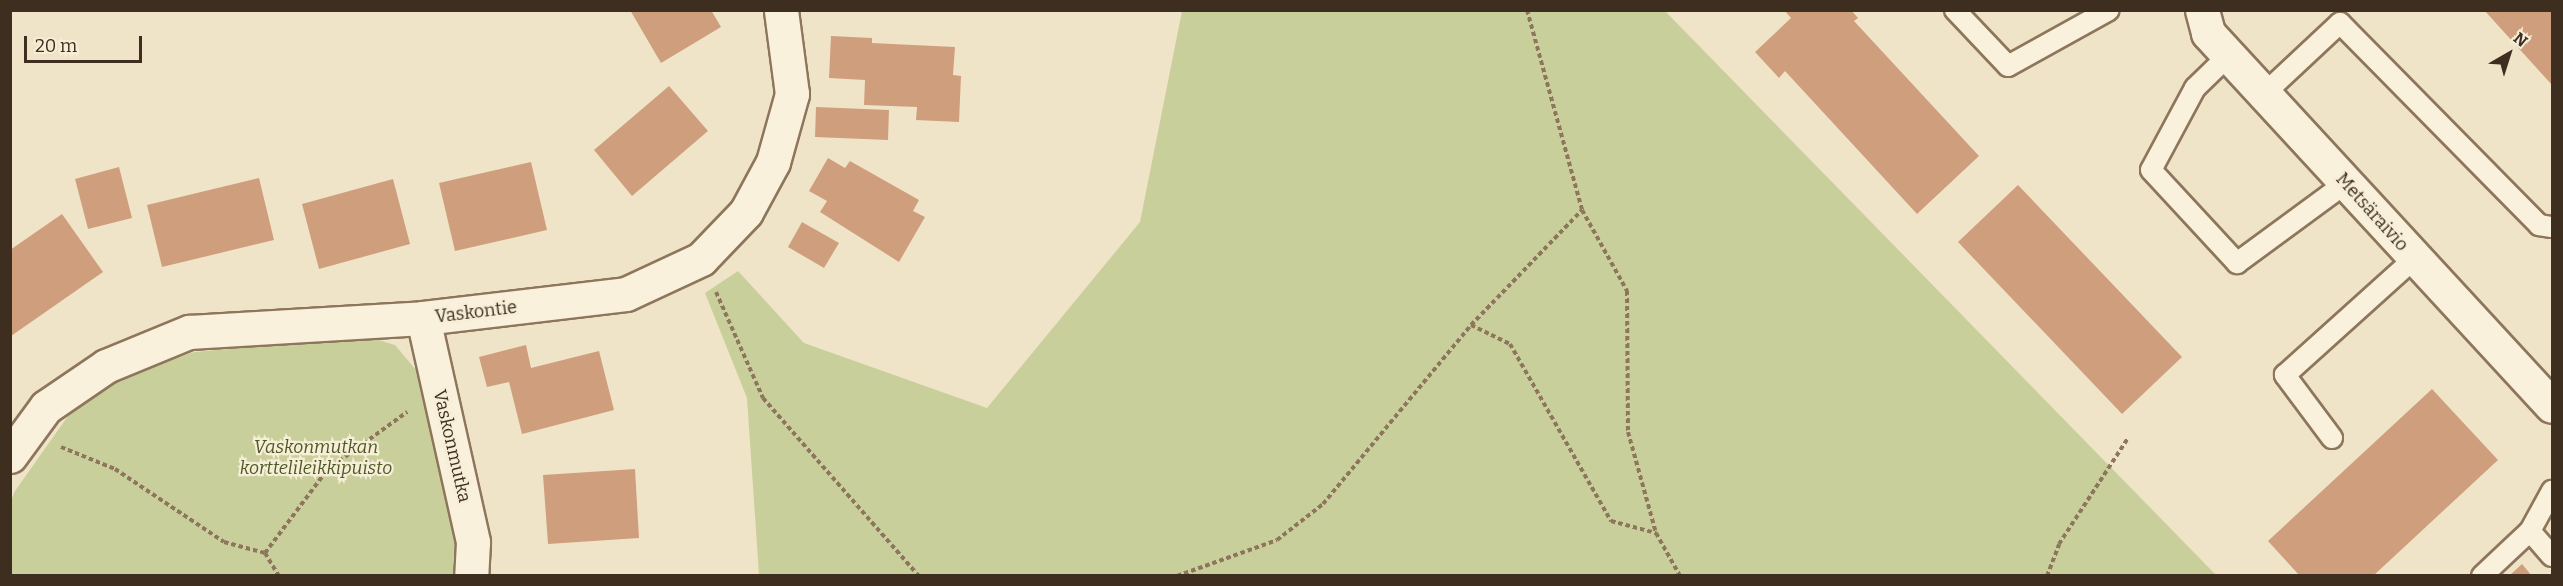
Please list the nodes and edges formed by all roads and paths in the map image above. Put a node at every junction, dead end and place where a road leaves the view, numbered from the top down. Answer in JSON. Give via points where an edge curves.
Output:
{"nodes":[{"id":1,"x":781,"y":10,"type":"edge"},
{"id":2,"x":1527,"y":10,"type":"edge"},
{"id":3,"x":1955,"y":10,"type":"edge"},
{"id":4,"x":2109,"y":10,"type":"edge"},
{"id":5,"x":2202,"y":10,"type":"edge"},
{"id":6,"x":2229,"y":55,"type":"junction"},
{"id":7,"x":2264,"y":94,"type":"junction"},
{"id":8,"x":2346,"y":183,"type":"junction"},
{"id":9,"x":1582,"y":210,"type":"junction"},
{"id":10,"x":2553,"y":227,"type":"edge"},
{"id":11,"x":702,"y":258,"type":"junction"},
{"id":12,"x":2415,"y":258,"type":"junction"},
{"id":13,"x":423,"y":318,"type":"junction"},
{"id":14,"x":1471,"y":325,"type":"junction"},
{"id":15,"x":2553,"y":406,"type":"edge"},
{"id":16,"x":443,"y":408,"type":"junction"},
{"id":17,"x":2128,"y":438,"type":"dead end"},
{"id":18,"x":2331,"y":438,"type":"dead end"},
{"id":19,"x":19,"y":445,"type":"edge"},
{"id":20,"x":2553,"y":491,"type":"edge"},
{"id":21,"x":2530,"y":531,"type":"junction"},
{"id":22,"x":1656,"y":533,"type":"junction"},
{"id":23,"x":265,"y":553,"type":"junction"},
{"id":24,"x":2553,"y":556,"type":"edge"},
{"id":25,"x":279,"y":576,"type":"edge"},
{"id":26,"x":471,"y":576,"type":"edge"},
{"id":27,"x":919,"y":576,"type":"edge"},
{"id":28,"x":1177,"y":576,"type":"edge"},
{"id":29,"x":1680,"y":576,"type":"edge"},
{"id":30,"x":2047,"y":576,"type":"edge"},
{"id":31,"x":2482,"y":576,"type":"edge"}],
"edges":[{"from":1,"to":11,"type":"street","name":"Vaskontie","via":[[792,94],[773,162],[746,213]]},
{"from":2,"to":9,"type":"path"},
{"from":3,"to":4,"type":"lane","via":[[2008,66]]},
{"from":5,"to":6,"type":"street","name":"Metsäraivio","via":[[2208,33]]},
{"from":6,"to":7,"type":"street","name":"Metsäraivio"},
{"from":6,"to":8,"type":"lane","via":[[2195,88],[2151,170],[2237,262]]},
{"from":7,"to":8,"type":"street","name":"Metsäraivio"},
{"from":7,"to":10,"type":"lane","via":[[2340,23],[2539,225]]},
{"from":8,"to":12,"type":"street","name":"Metsäraivio"},
{"from":9,"to":14,"type":"path"},
{"from":9,"to":22,"type":"path","via":[[1627,291],[1628,432]]},
{"from":11,"to":13,"type":"street","name":"Vaskontie","via":[[626,294]]},
{"from":11,"to":27,"type":"path","via":[[763,398]]},
{"from":12,"to":15,"type":"street","name":"Metsäraivio"},
{"from":12,"to":18,"type":"lane","via":[[2284,375]]},
{"from":13,"to":16,"type":"street","name":"Vaskonmutka"},
{"from":13,"to":19,"type":"street","name":"Vaskontie","via":[[189,332],[106,366],[46,407]]},
{"from":14,"to":22,"type":"path","via":[[1510,344],[1611,521]]},
{"from":14,"to":28,"type":"path","via":[[1323,504],[1277,540]]},
{"from":16,"to":23,"type":"path","via":[[401,413],[327,470]]},
{"from":16,"to":26,"type":"street","name":"Vaskonmutka","via":[[473,542]]},
{"from":17,"to":30,"type":"path","via":[[2059,544]]},
{"from":19,"to":23,"type":"path","via":[[115,469],[224,542]]},
{"from":20,"to":21,"type":"lane"},
{"from":21,"to":24,"type":"lane"},
{"from":21,"to":31,"type":"lane"},
{"from":22,"to":29,"type":"path"},
{"from":23,"to":25,"type":"path"}]}
